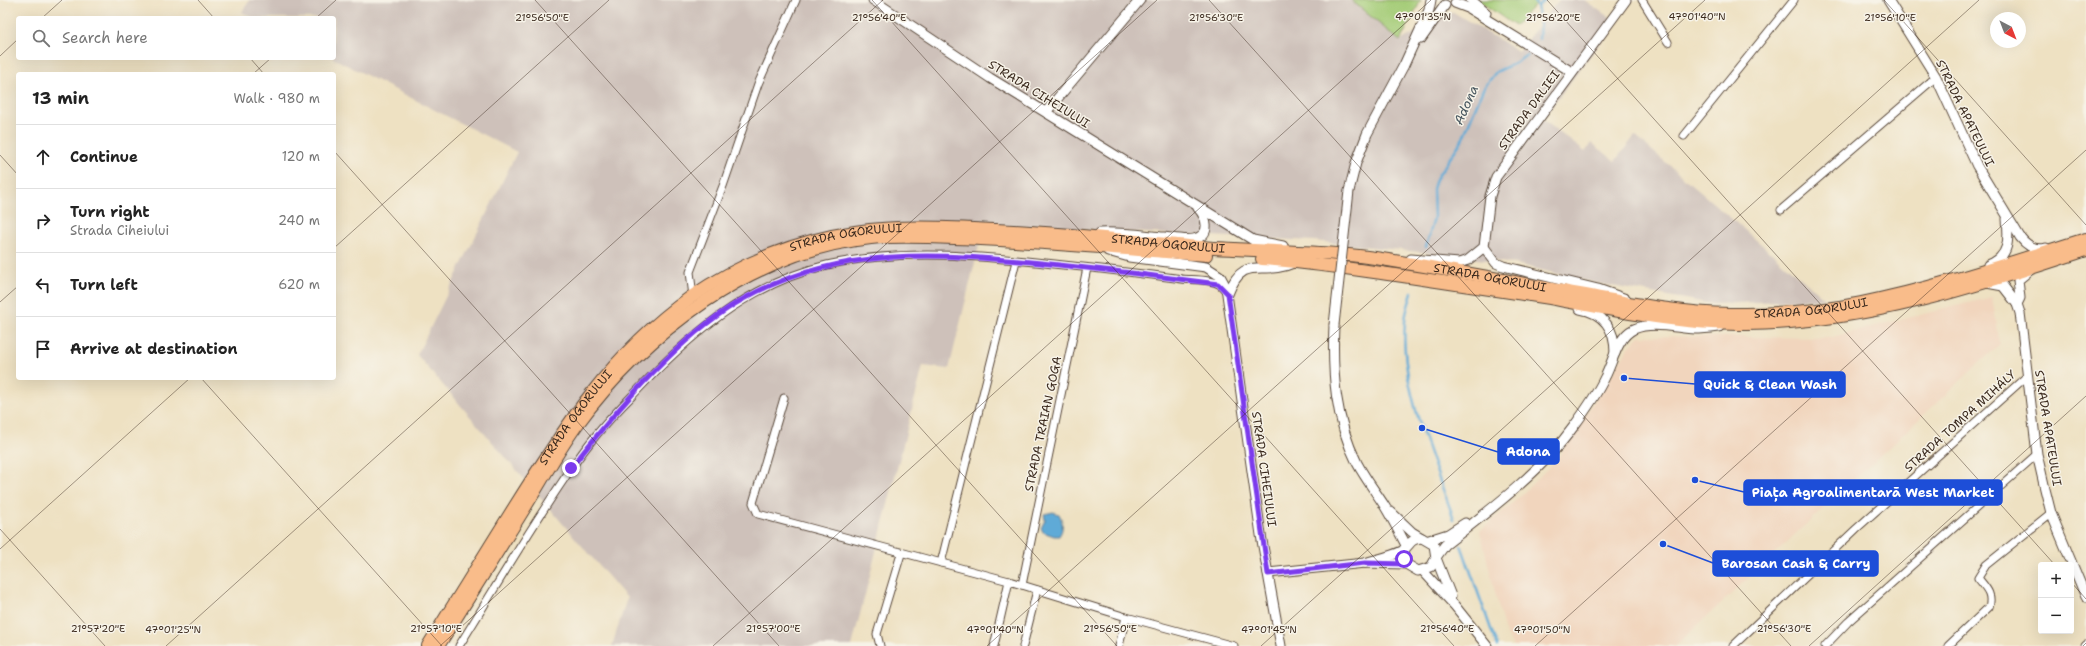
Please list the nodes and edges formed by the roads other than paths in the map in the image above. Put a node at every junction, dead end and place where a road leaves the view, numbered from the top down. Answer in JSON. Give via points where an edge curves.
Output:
{"nodes":[{"id":1,"x":796,"y":0,"type":"edge"},
{"id":2,"x":873,"y":0,"type":"edge"},
{"id":3,"x":1140,"y":0,"type":"edge"},
{"id":4,"x":1433,"y":0,"type":"edge"},
{"id":5,"x":1470,"y":0,"type":"edge"},
{"id":6,"x":1626,"y":0,"type":"edge"},
{"id":7,"x":1642,"y":0,"type":"edge"},
{"id":8,"x":1794,"y":0,"type":"edge"},
{"id":9,"x":1888,"y":0,"type":"edge"},
{"id":10,"x":1457,"y":2,"type":"edge"},
{"id":11,"x":1445,"y":6,"type":"junction"},
{"id":12,"x":1510,"y":33,"type":"junction"},
{"id":13,"x":1668,"y":42,"type":"dead end"},
{"id":14,"x":1404,"y":65,"type":"junction"},
{"id":15,"x":1572,"y":72,"type":"junction"},
{"id":16,"x":1936,"y":76,"type":"junction"},
{"id":17,"x":1046,"y":112,"type":"junction"},
{"id":18,"x":1684,"y":136,"type":"dead end"},
{"id":19,"x":1195,"y":204,"type":"junction"},
{"id":20,"x":1781,"y":210,"type":"dead end"},
{"id":21,"x":2007,"y":216,"type":"junction"},
{"id":22,"x":1083,"y":235,"type":"junction"},
{"id":23,"x":2086,"y":238,"type":"edge"},
{"id":24,"x":1484,"y":247,"type":"junction"},
{"id":25,"x":1096,"y":248,"type":"junction"},
{"id":26,"x":2086,"y":250,"type":"edge"},
{"id":27,"x":1333,"y":255,"type":"junction"},
{"id":28,"x":1379,"y":258,"type":"junction"},
{"id":29,"x":1016,"y":260,"type":"junction"},
{"id":30,"x":1298,"y":262,"type":"junction"},
{"id":31,"x":2040,"y":265,"type":"junction"},
{"id":32,"x":1086,"y":268,"type":"junction"},
{"id":33,"x":1958,"y":277,"type":"junction"},
{"id":34,"x":1985,"y":283,"type":"junction"},
{"id":35,"x":1508,"y":291,"type":"junction"},
{"id":36,"x":1228,"y":294,"type":"junction"},
{"id":37,"x":693,"y":296,"type":"junction"},
{"id":38,"x":1636,"y":304,"type":"junction"},
{"id":39,"x":2017,"y":304,"type":"junction"},
{"id":40,"x":1732,"y":324,"type":"junction"},
{"id":41,"x":1615,"y":354,"type":"junction"},
{"id":42,"x":2027,"y":376,"type":"junction"},
{"id":43,"x":784,"y":398,"type":"dead end"},
{"id":44,"x":2037,"y":454,"type":"junction"},
{"id":45,"x":1384,"y":506,"type":"junction"},
{"id":46,"x":2051,"y":513,"type":"junction"},
{"id":47,"x":1480,"y":516,"type":"junction"},
{"id":48,"x":1425,"y":539,"type":"junction"},
{"id":49,"x":1405,"y":547,"type":"junction"},
{"id":50,"x":901,"y":554,"type":"junction"},
{"id":51,"x":1436,"y":557,"type":"junction"},
{"id":52,"x":941,"y":563,"type":"junction"},
{"id":53,"x":1365,"y":563,"type":"junction"},
{"id":54,"x":1406,"y":564,"type":"junction"},
{"id":55,"x":1423,"y":571,"type":"junction"},
{"id":56,"x":1268,"y":574,"type":"junction"},
{"id":57,"x":1009,"y":581,"type":"junction"},
{"id":58,"x":1022,"y":585,"type":"junction"},
{"id":59,"x":1038,"y":590,"type":"junction"},
{"id":60,"x":2086,"y":597,"type":"edge"},
{"id":61,"x":1455,"y":606,"type":"junction"},
{"id":62,"x":1126,"y":617,"type":"junction"},
{"id":63,"x":428,"y":646,"type":"edge"},
{"id":64,"x":438,"y":646,"type":"edge"},
{"id":65,"x":459,"y":646,"type":"edge"},
{"id":66,"x":880,"y":646,"type":"edge"},
{"id":67,"x":994,"y":646,"type":"edge"},
{"id":68,"x":1023,"y":646,"type":"edge"},
{"id":69,"x":1119,"y":646,"type":"edge"},
{"id":70,"x":1234,"y":646,"type":"edge"},
{"id":71,"x":1281,"y":646,"type":"edge"},
{"id":72,"x":1487,"y":646,"type":"edge"},
{"id":73,"x":1733,"y":646,"type":"edge"},
{"id":74,"x":1825,"y":646,"type":"edge"},
{"id":75,"x":1948,"y":646,"type":"edge"}],
"edges":[{"from":1,"to":37,"type":"street","via":[[758,84],[690,272]]},
{"from":2,"to":17,"type":"street","name":"STRADA CIHEIULUI"},
{"from":3,"to":17,"type":"street"},
{"from":4,"to":11,"type":"street"},
{"from":4,"to":14,"type":"street"},
{"from":5,"to":12,"type":"street"},
{"from":6,"to":15,"type":"street","name":"STRADA DALIEI"},
{"from":7,"to":13,"type":"street"},
{"from":8,"to":18,"type":"street"},
{"from":9,"to":16,"type":"street","name":"STRADA APATEULUI"},
{"from":10,"to":11,"type":"street"},
{"from":10,"to":12,"type":"street"},
{"from":11,"to":14,"type":"street"},
{"from":12,"to":15,"type":"street"},
{"from":14,"to":45,"type":"street","bridge":true,"via":[[1367,134],[1356,163],[1350,191],[1334,326],[1332,367],[1340,416],[1358,464]]},
{"from":15,"to":24,"type":"street","name":"STRADA DALIEI","via":[[1496,178],[1490,196]]},
{"from":16,"to":20,"type":"street"},
{"from":16,"to":21,"type":"street","name":"STRADA APATEULUI","via":[[1977,166]]},
{"from":17,"to":19,"type":"street","name":"STRADA CIHEIULUI"},
{"from":19,"to":22,"type":"street","name":"STRADA CIHEIULUI","via":[[1204,214],[1207,228],[1193,240],[1126,233]]},
{"from":19,"to":27,"type":"street","name":"STRADA CIHEIULUI","via":[[1253,240]]},
{"from":21,"to":23,"type":"street","name":"STRADA APATEULUI","via":[[2024,242],[2039,250]]},
{"from":21,"to":33,"type":"street","name":"STRADA APATEULUI","via":[[2009,239],[1998,261]]},
{"from":22,"to":27,"type":"highway","name":"STRADA OGORULUI","via":[[1206,248]]},
{"from":22,"to":37,"type":"highway","name":"STRADA OGORULUI","via":[[934,227],[856,232],[822,238],[762,258]]},
{"from":23,"to":33,"type":"highway","name":"STRADA OGORULUI"},
{"from":24,"to":28,"type":"street","via":[[1468,260],[1459,263]]},
{"from":24,"to":38,"type":"street","via":[[1496,263],[1503,266],[1598,289]]},
{"from":25,"to":30,"type":"highway","name":"STRADA OGORULUI"},
{"from":25,"to":36,"type":"street","name":"STRADA CIHEIULUI","via":[[1129,257],[1212,269],[1223,280]]},
{"from":25,"to":64,"type":"highway","name":"STRADA OGORULUI","via":[[1049,243],[904,236],[870,238],[845,242],[789,258],[726,288],[696,307],[649,345],[610,385],[576,426]]},
{"from":26,"to":31,"type":"highway","name":"STRADA OGORULUI"},
{"from":27,"to":28,"type":"highway","name":"STRADA OGORULUI"},
{"from":28,"to":38,"type":"highway","name":"STRADA OGORULUI"},
{"from":29,"to":32,"type":"street"},
{"from":29,"to":52,"type":"street"},
{"from":29,"to":65,"type":"street","via":[[933,255],[863,259],[828,265],[787,277],[732,306],[654,371],[595,437],[571,468]]},
{"from":30,"to":35,"type":"highway","name":"STRADA OGORULUI"},
{"from":30,"to":36,"type":"street","via":[[1280,267],[1245,270],[1236,278]]},
{"from":31,"to":34,"type":"highway","name":"STRADA OGORULUI"},
{"from":31,"to":39,"type":"street","name":"STRADA APATEULUI","via":[[2023,274],[2018,280],[2020,298]]},
{"from":32,"to":36,"type":"street","via":[[1218,284]]},
{"from":32,"to":58,"type":"street","name":"STRADA TRAIAN GOGA"},
{"from":33,"to":38,"type":"highway","name":"STRADA OGORULUI","via":[[1857,304],[1794,312],[1706,313]]},
{"from":34,"to":39,"type":"street","name":"STRADA APATEULUI","via":[[2003,286]]},
{"from":34,"to":40,"type":"highway","name":"STRADA OGORULUI","via":[[1924,300],[1854,315]]},
{"from":35,"to":40,"type":"highway","name":"STRADA OGORULUI","via":[[1653,316]]},
{"from":35,"to":41,"type":"street","via":[[1588,310],[1599,316],[1606,321],[1613,334]]},
{"from":36,"to":56,"type":"street","name":"STRADA CIHEIULUI"},
{"from":37,"to":63,"type":"highway","name":"STRADA OGORULUI","via":[[640,340],[593,389],[546,456]]},
{"from":39,"to":42,"type":"street","name":"STRADA APATEULUI"},
{"from":40,"to":41,"type":"street","via":[[1707,329],[1640,327],[1623,338]]},
{"from":41,"to":47,"type":"street","via":[[1605,378],[1560,444],[1521,483]]},
{"from":42,"to":44,"type":"street","name":"STRADA APATEULUI"},
{"from":42,"to":73,"type":"street","name":"STRADA TOMPA MIHÁLY","via":[[1856,529]]},
{"from":43,"to":50,"type":"street","via":[[753,503],[758,514]]},
{"from":44,"to":46,"type":"street","name":"STRADA APATEULUI"},
{"from":44,"to":74,"type":"street","via":[[1848,622]]},
{"from":45,"to":48,"type":"street","via":[[1412,532]]},
{"from":45,"to":49,"type":"street"},
{"from":46,"to":60,"type":"street","name":"STRADA APATEULUI"},
{"from":46,"to":75,"type":"street","via":[[1982,570],[1978,578],[1989,592],[1989,607]]},
{"from":47,"to":48,"type":"street","via":[[1448,534]]},
{"from":47,"to":51,"type":"street","via":[[1445,545]]},
{"from":48,"to":49,"type":"street","via":[[1416,538]]},
{"from":48,"to":51,"type":"street","via":[[1436,549]]},
{"from":49,"to":53,"type":"street"},
{"from":49,"to":54,"type":"street","via":[[1403,554]]},
{"from":50,"to":52,"type":"street"},
{"from":50,"to":66,"type":"street","via":[[877,634]]},
{"from":51,"to":55,"type":"street","via":[[1432,567]]},
{"from":51,"to":61,"type":"street"},
{"from":52,"to":57,"type":"street"},
{"from":53,"to":54,"type":"street"},
{"from":53,"to":56,"type":"street"},
{"from":54,"to":55,"type":"street","via":[[1413,570]]},
{"from":55,"to":61,"type":"street"},
{"from":56,"to":71,"type":"street","name":"STRADA CIHEIULUI"},
{"from":57,"to":58,"type":"street"},
{"from":57,"to":67,"type":"street"},
{"from":58,"to":59,"type":"street"},
{"from":59,"to":62,"type":"street"},
{"from":59,"to":68,"type":"street"},
{"from":61,"to":72,"type":"street"},
{"from":62,"to":69,"type":"street"},
{"from":62,"to":70,"type":"street"}]}
